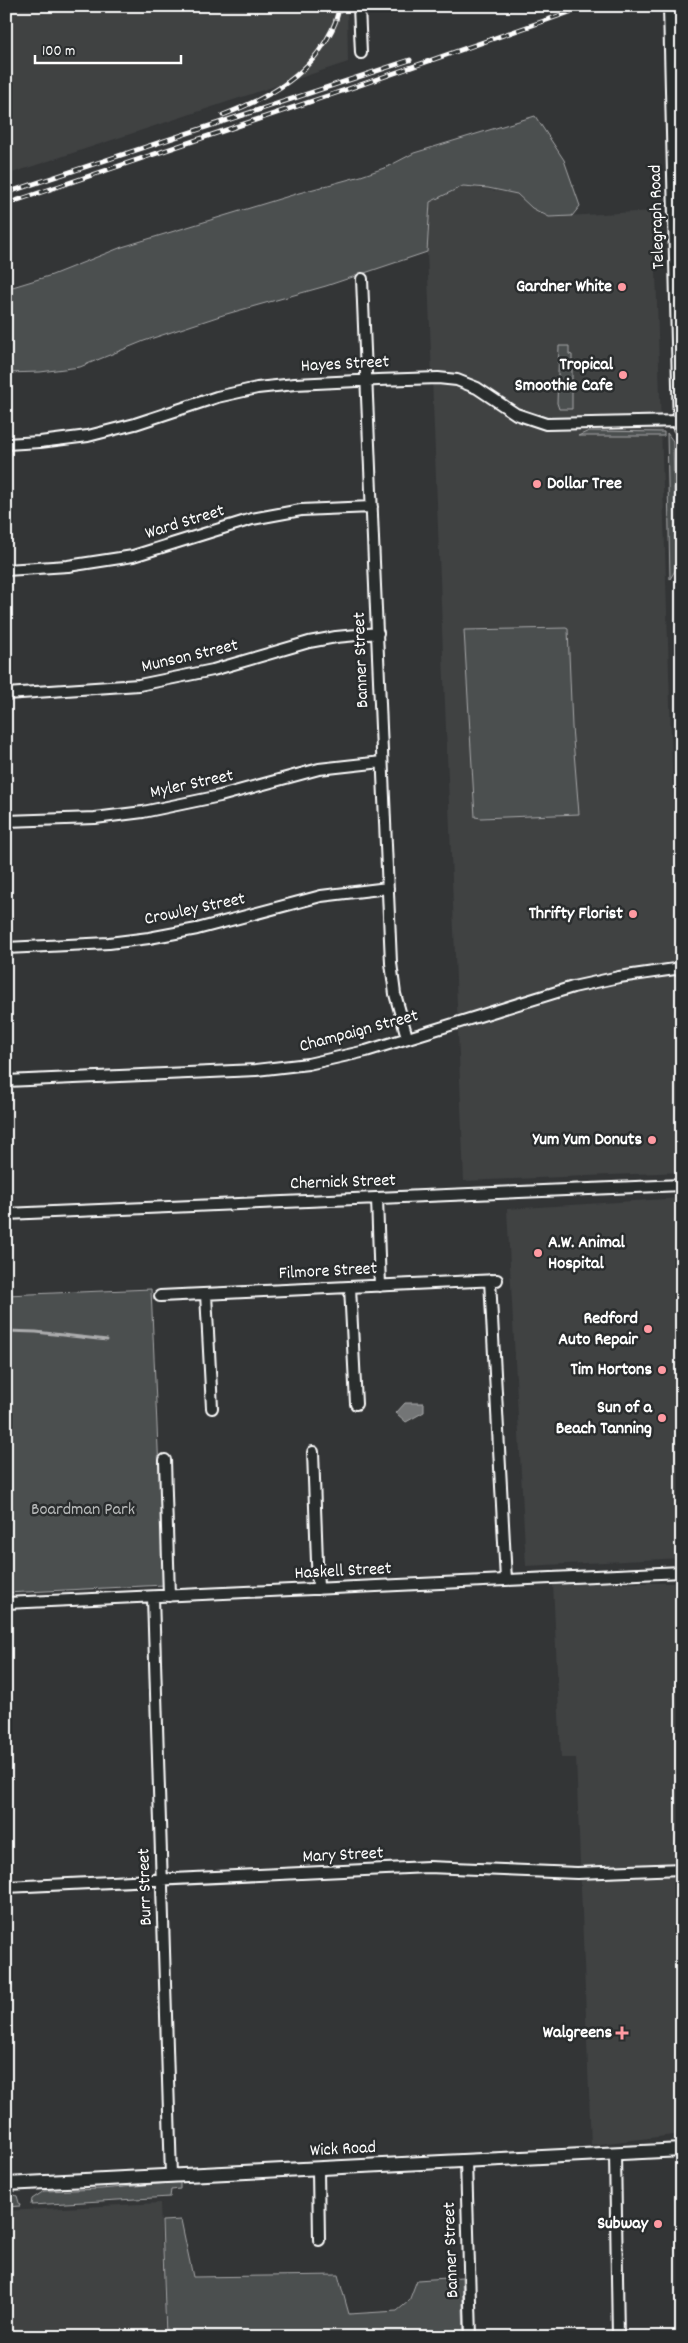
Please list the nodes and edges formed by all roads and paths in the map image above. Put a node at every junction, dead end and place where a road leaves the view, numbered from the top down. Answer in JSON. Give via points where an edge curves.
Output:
{"nodes":[{"id":1,"x":359,"y":6,"type":"edge"},
{"id":2,"x":672,"y":6,"type":"edge"},
{"id":3,"x":361,"y":54,"type":"dead end"},
{"id":4,"x":362,"y":279,"type":"dead end"},
{"id":5,"x":681,"y":348,"type":"edge"},
{"id":6,"x":366,"y":380,"type":"junction"},
{"id":7,"x":682,"y":420,"type":"edge"},
{"id":8,"x":682,"y":427,"type":"edge"},
{"id":9,"x":6,"y":444,"type":"edge"},
{"id":10,"x":372,"y":507,"type":"junction"},
{"id":11,"x":6,"y":570,"type":"edge"},
{"id":12,"x":378,"y":633,"type":"junction"},
{"id":13,"x":6,"y":694,"type":"edge"},
{"id":14,"x":382,"y":762,"type":"junction"},
{"id":15,"x":6,"y":822,"type":"edge"},
{"id":16,"x":388,"y":888,"type":"junction"},
{"id":17,"x":6,"y":948,"type":"edge"},
{"id":18,"x":682,"y":968,"type":"edge"},
{"id":19,"x":407,"y":1037,"type":"junction"},
{"id":20,"x":6,"y":1081,"type":"edge"},
{"id":21,"x":682,"y":1185,"type":"edge"},
{"id":22,"x":377,"y":1198,"type":"junction"},
{"id":23,"x":6,"y":1214,"type":"edge"},
{"id":24,"x":380,"y":1286,"type":"junction"},
{"id":25,"x":350,"y":1288,"type":"junction"},
{"id":26,"x":206,"y":1294,"type":"junction"},
{"id":27,"x":160,"y":1296,"type":"dead end"},
{"id":28,"x":356,"y":1404,"type":"dead end"},
{"id":29,"x":212,"y":1408,"type":"dead end"},
{"id":30,"x":312,"y":1452,"type":"dead end"},
{"id":31,"x":165,"y":1460,"type":"dead end"},
{"id":32,"x":682,"y":1572,"type":"edge"},
{"id":33,"x":506,"y":1580,"type":"junction"},
{"id":34,"x":318,"y":1589,"type":"junction"},
{"id":35,"x":169,"y":1596,"type":"junction"},
{"id":36,"x":153,"y":1597,"type":"junction"},
{"id":37,"x":6,"y":1604,"type":"edge"},
{"id":38,"x":682,"y":1869,"type":"edge"},
{"id":39,"x":162,"y":1880,"type":"junction"},
{"id":40,"x":6,"y":1887,"type":"edge"},
{"id":41,"x":682,"y":2150,"type":"edge"},
{"id":42,"x":615,"y":2154,"type":"junction"},
{"id":43,"x":466,"y":2162,"type":"junction"},
{"id":44,"x":318,"y":2169,"type":"junction"},
{"id":45,"x":171,"y":2176,"type":"junction"},
{"id":46,"x":6,"y":2184,"type":"edge"},
{"id":47,"x":319,"y":2240,"type":"dead end"},
{"id":48,"x":471,"y":2337,"type":"edge"},
{"id":49,"x":618,"y":2337,"type":"edge"}],
"edges":[{"from":1,"to":3,"type":"street"},
{"from":2,"to":5,"type":"main road","name":"Telegraph Road"},
{"from":4,"to":6,"type":"street","name":"Banner Street"},
{"from":5,"to":7,"type":"main road","name":"Telegraph Road"},
{"from":6,"to":7,"type":"street","name":"Hayes Street","via":[[457,380],[477,388],[516,414],[546,424]]},
{"from":6,"to":9,"type":"street","name":"Hayes Street","via":[[257,388],[88,436]]},
{"from":6,"to":10,"type":"street","name":"Banner Street"},
{"from":7,"to":8,"type":"main road","name":"Telegraph Road"},
{"from":10,"to":11,"type":"street","name":"Ward Street","via":[[302,510],[252,519],[133,556],[68,566]]},
{"from":10,"to":12,"type":"street","name":"Banner Street"},
{"from":12,"to":13,"type":"street","name":"Munson Street","via":[[309,642],[213,670],[139,685]]},
{"from":12,"to":14,"type":"street","name":"Banner Street"},
{"from":14,"to":15,"type":"street","name":"Myler Street","via":[[318,769],[220,796],[143,812]]},
{"from":14,"to":16,"type":"street","name":"Banner Street"},
{"from":16,"to":17,"type":"street","name":"Crowley Street","via":[[321,896],[197,929],[149,938]]},
{"from":16,"to":19,"type":"street","name":"Banner Street","via":[[393,984]]},
{"from":18,"to":19,"type":"street","name":"Champaign Street","via":[[573,987]]},
{"from":19,"to":20,"type":"street","name":"Champaign Street","via":[[338,1058],[279,1068]]},
{"from":21,"to":22,"type":"street","name":"Chernick Street"},
{"from":22,"to":23,"type":"street","name":"Chernick Street"},
{"from":22,"to":24,"type":"street"},
{"from":24,"to":25,"type":"street","name":"Filmore Street"},
{"from":24,"to":33,"type":"street","name":"Filmore Street","via":[[494,1280]]},
{"from":25,"to":26,"type":"street","name":"Filmore Street"},
{"from":25,"to":28,"type":"street"},
{"from":26,"to":27,"type":"street","name":"Filmore Street"},
{"from":26,"to":29,"type":"street"},
{"from":30,"to":34,"type":"street"},
{"from":31,"to":35,"type":"street"},
{"from":32,"to":33,"type":"street","name":"Haskell Street"},
{"from":33,"to":34,"type":"street","name":"Haskell Street"},
{"from":34,"to":35,"type":"street","name":"Haskell Street"},
{"from":35,"to":36,"type":"street","name":"Haskell Street"},
{"from":36,"to":37,"type":"street","name":"Haskell Street"},
{"from":36,"to":39,"type":"street","name":"Burr Street"},
{"from":38,"to":39,"type":"street","name":"Mary Street","via":[[578,1873],[428,1867]]},
{"from":39,"to":40,"type":"street","name":"Mary Street"},
{"from":39,"to":45,"type":"street","name":"Burr Street"},
{"from":41,"to":42,"type":"street","name":"Wick Road"},
{"from":42,"to":43,"type":"street","name":"Wick Road"},
{"from":42,"to":49,"type":"street"},
{"from":43,"to":44,"type":"street","name":"Wick Road"},
{"from":43,"to":48,"type":"street","name":"Banner Street"},
{"from":44,"to":45,"type":"street","name":"Wick Road"},
{"from":44,"to":47,"type":"street"},
{"from":45,"to":46,"type":"street","name":"Wick Road"}]}
